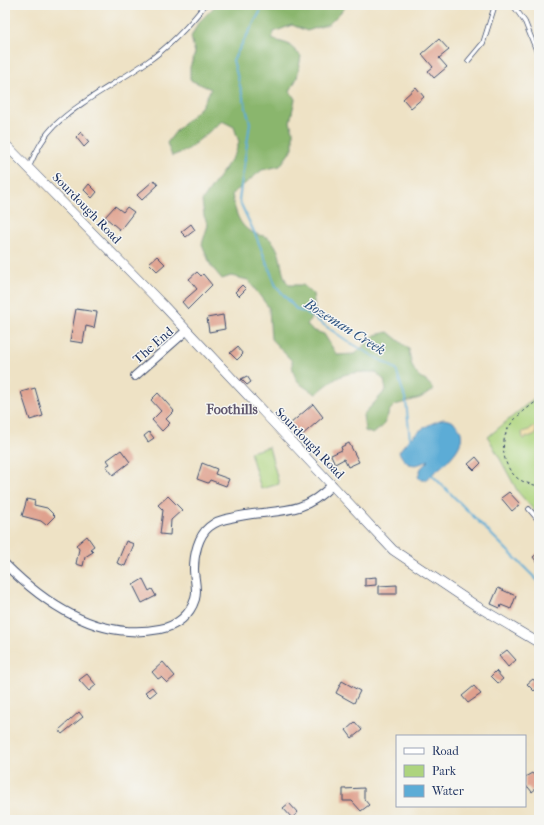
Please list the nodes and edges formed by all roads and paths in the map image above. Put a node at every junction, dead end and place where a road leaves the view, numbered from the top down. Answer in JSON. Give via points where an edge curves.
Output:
{"nodes":[{"id":1,"x":205,"y":5,"type":"edge"},
{"id":2,"x":495,"y":5,"type":"edge"},
{"id":3,"x":512,"y":5,"type":"edge"},
{"id":4,"x":539,"y":57,"type":"edge"},
{"id":5,"x":468,"y":61,"type":"dead end"},
{"id":6,"x":5,"y":144,"type":"edge"},
{"id":7,"x":28,"y":168,"type":"junction"},
{"id":8,"x":186,"y":331,"type":"junction"},
{"id":9,"x":135,"y":376,"type":"dead end"},
{"id":10,"x":539,"y":399,"type":"edge"},
{"id":11,"x":332,"y":484,"type":"junction"},
{"id":12,"x":539,"y":486,"type":"edge"},
{"id":13,"x":529,"y":509,"type":"dead end"},
{"id":14,"x":539,"y":521,"type":"edge"},
{"id":15,"x":5,"y":564,"type":"edge"},
{"id":16,"x":539,"y":643,"type":"edge"}],
"edges":[{"from":1,"to":7,"type":"lane","via":[[184,31],[156,55],[77,108],[54,127]]},
{"from":2,"to":5,"type":"lane","via":[[483,43]]},
{"from":3,"to":4,"type":"lane","via":[[525,22]]},
{"from":6,"to":7,"type":"street","name":"Sourdough Road"},
{"from":7,"to":8,"type":"street","name":"Sourdough Road"},
{"from":8,"to":9,"type":"street","name":"The End"},
{"from":8,"to":11,"type":"street","name":"Sourdough Road"},
{"from":10,"to":12,"type":"path","via":[[512,423],[505,434],[503,446],[504,458],[514,475],[525,483]]},
{"from":11,"to":15,"type":"street","via":[[321,495],[298,508],[238,516],[209,526],[201,538],[196,553],[195,598],[189,613],[178,623],[164,628],[134,632],[89,623],[37,592]]},
{"from":11,"to":16,"type":"street","name":"Sourdough Road","via":[[394,550],[482,609]]},
{"from":13,"to":14,"type":"lane"}]}
